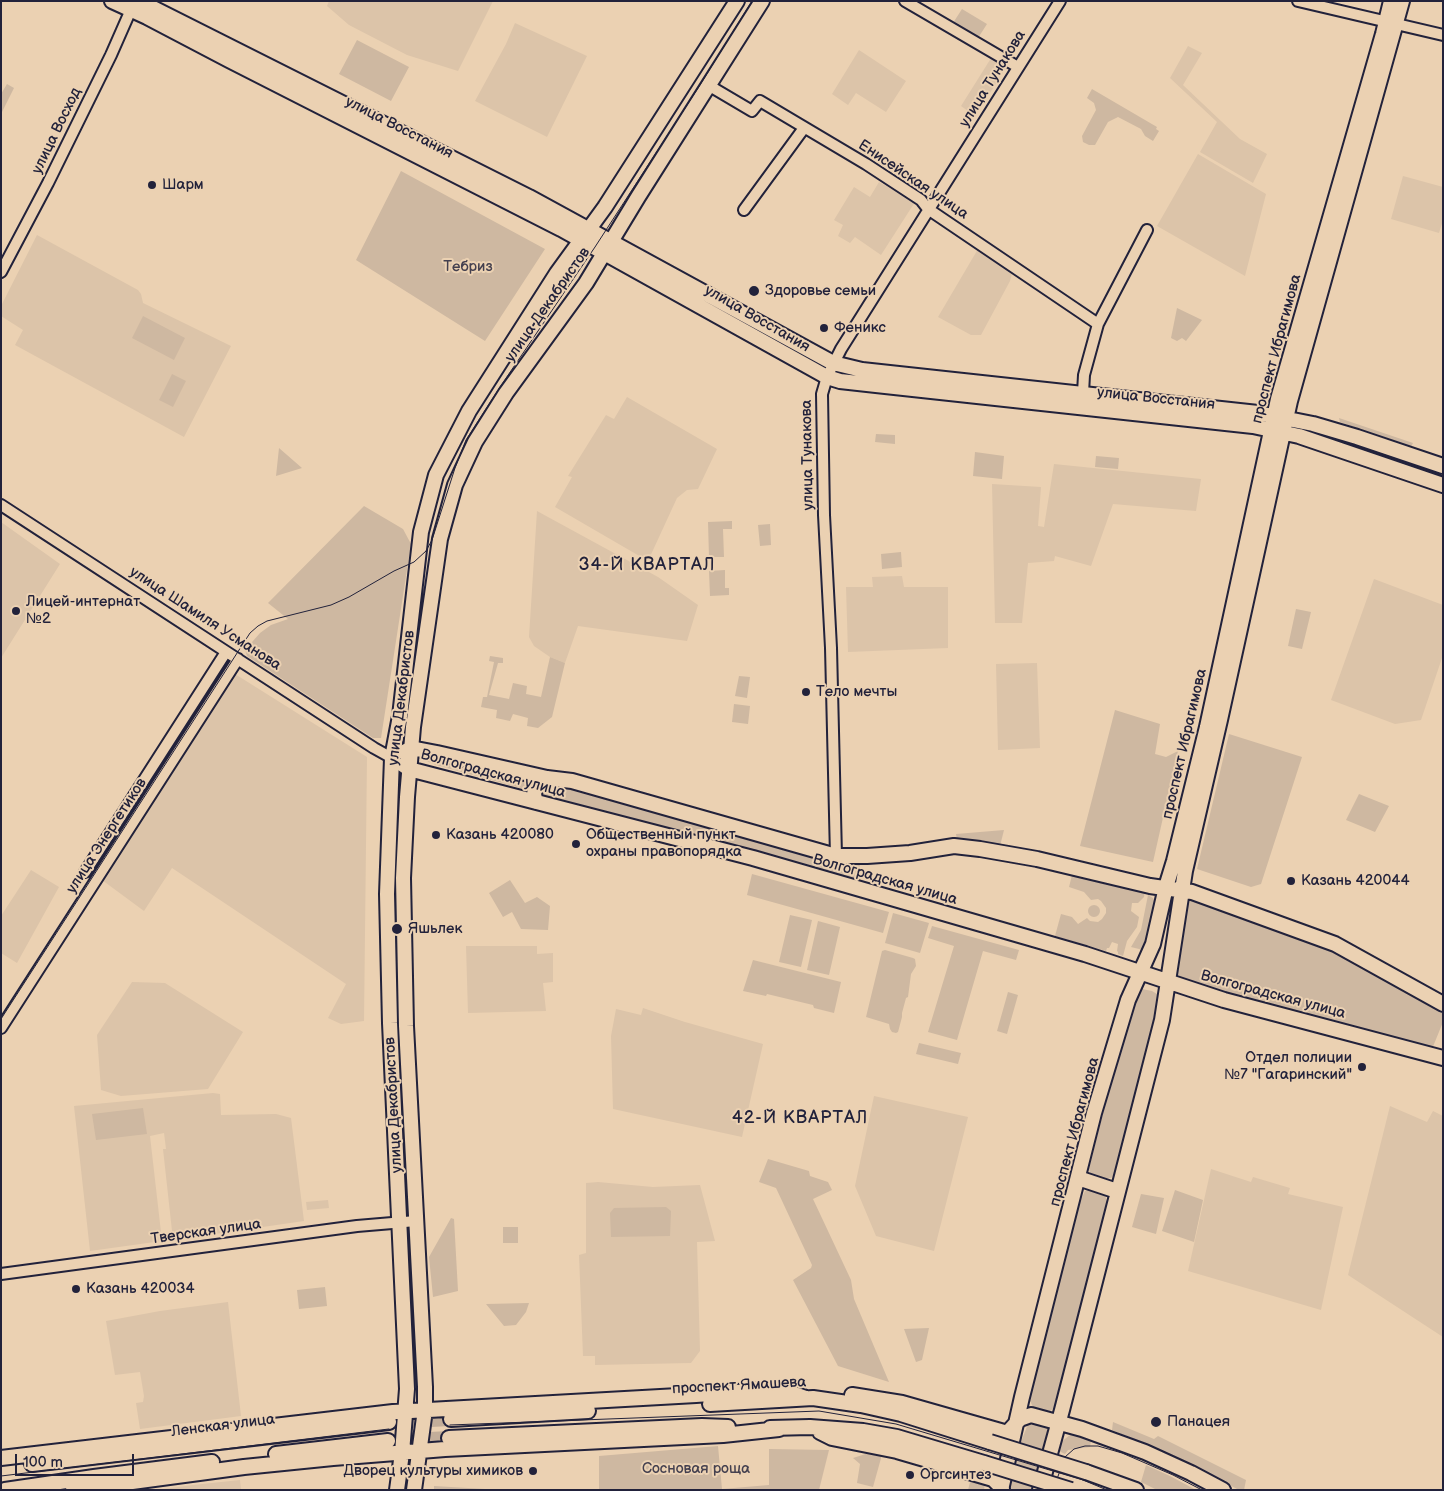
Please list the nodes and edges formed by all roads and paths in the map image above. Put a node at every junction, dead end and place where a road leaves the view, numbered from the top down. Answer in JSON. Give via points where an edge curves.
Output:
{"nodes":[{"id":1,"x":112,"y":1,"type":"edge"},
{"id":2,"x":737,"y":1,"type":"edge"},
{"id":3,"x":762,"y":1,"type":"edge"},
{"id":4,"x":906,"y":1,"type":"edge"},
{"id":5,"x":1060,"y":1,"type":"edge"},
{"id":6,"x":1298,"y":1,"type":"edge"},
{"id":7,"x":1391,"y":1,"type":"edge"},
{"id":8,"x":1402,"y":1,"type":"edge"},
{"id":9,"x":135,"y":4,"type":"edge"},
{"id":10,"x":1391,"y":22,"type":"junction"},
{"id":11,"x":1443,"y":35,"type":"edge"},
{"id":12,"x":1018,"y":67,"type":"junction"},
{"id":13,"x":708,"y":85,"type":"junction"},
{"id":14,"x":804,"y":128,"type":"junction"},
{"id":15,"x":928,"y":209,"type":"junction"},
{"id":16,"x":744,"y":210,"type":"dead end"},
{"id":17,"x":1147,"y":230,"type":"dead end"},
{"id":18,"x":585,"y":235,"type":"junction"},
{"id":19,"x":608,"y":247,"type":"junction"},
{"id":20,"x":1,"y":272,"type":"edge"},
{"id":21,"x":1098,"y":324,"type":"junction"},
{"id":22,"x":834,"y":363,"type":"junction"},
{"id":23,"x":827,"y":377,"type":"junction"},
{"id":24,"x":1083,"y":393,"type":"junction"},
{"id":25,"x":1279,"y":424,"type":"junction"},
{"id":26,"x":1357,"y":436,"type":"junction"},
{"id":27,"x":1353,"y":454,"type":"junction"},
{"id":28,"x":1443,"y":466,"type":"edge"},
{"id":29,"x":1443,"y":485,"type":"edge"},
{"id":30,"x":1,"y":505,"type":"edge"},
{"id":31,"x":226,"y":652,"type":"junction"},
{"id":32,"x":238,"y":659,"type":"junction"},
{"id":33,"x":411,"y":748,"type":"junction"},
{"id":34,"x":392,"y":758,"type":"junction"},
{"id":35,"x":409,"y":769,"type":"junction"},
{"id":36,"x":546,"y":778,"type":"junction"},
{"id":37,"x":536,"y":802,"type":"junction"},
{"id":38,"x":836,"y":856,"type":"junction"},
{"id":39,"x":85,"y":872,"type":"dead end"},
{"id":40,"x":1166,"y":887,"type":"junction"},
{"id":41,"x":1183,"y":890,"type":"junction"},
{"id":42,"x":1140,"y":973,"type":"junction"},
{"id":43,"x":1168,"y":983,"type":"junction"},
{"id":44,"x":1443,"y":1004,"type":"edge"},
{"id":45,"x":1,"y":1028,"type":"edge"},
{"id":46,"x":1443,"y":1058,"type":"edge"},
{"id":47,"x":1078,"y":1178,"type":"junction"},
{"id":48,"x":1117,"y":1191,"type":"junction"},
{"id":49,"x":416,"y":1221,"type":"junction"},
{"id":50,"x":400,"y":1222,"type":"junction"},
{"id":51,"x":1,"y":1274,"type":"edge"},
{"id":52,"x":810,"y":1398,"type":"junction"},
{"id":53,"x":425,"y":1410,"type":"junction"},
{"id":54,"x":407,"y":1412,"type":"junction"},
{"id":55,"x":451,"y":1418,"type":"tunnel mouth"},
{"id":56,"x":389,"y":1422,"type":"tunnel mouth"},
{"id":57,"x":1059,"y":1423,"type":"junction"},
{"id":58,"x":1016,"y":1424,"type":"junction"},
{"id":59,"x":810,"y":1427,"type":"junction"},
{"id":60,"x":779,"y":1429,"type":"junction"},
{"id":61,"x":449,"y":1438,"type":"tunnel mouth"},
{"id":62,"x":388,"y":1440,"type":"tunnel mouth"},
{"id":63,"x":420,"y":1451,"type":"junction"},
{"id":64,"x":402,"y":1453,"type":"junction"},
{"id":65,"x":1,"y":1458,"type":"edge"},
{"id":66,"x":1,"y":1467,"type":"edge"},
{"id":67,"x":1001,"y":1489,"type":"edge"},
{"id":68,"x":5,"y":1490,"type":"edge"},
{"id":69,"x":73,"y":1490,"type":"edge"},
{"id":70,"x":396,"y":1490,"type":"edge"},
{"id":71,"x":414,"y":1490,"type":"edge"},
{"id":72,"x":1040,"y":1490,"type":"edge"},
{"id":73,"x":1071,"y":1490,"type":"edge"},
{"id":74,"x":1136,"y":1490,"type":"edge"},
{"id":75,"x":1223,"y":1490,"type":"edge"}],
"edges":[{"from":1,"to":9,"type":"main road","name":"улица Восстания"},
{"from":2,"to":18,"type":"main road","name":"улица Декабристов"},
{"from":3,"to":13,"type":"main road","name":"улица Декабристов"},
{"from":4,"to":12,"type":"street"},
{"from":5,"to":12,"type":"street","name":"улица Тунакова"},
{"from":6,"to":10,"type":"street"},
{"from":7,"to":10,"type":"main road","name":"проспект Ибрагимова"},
{"from":8,"to":10,"type":"main road","name":"проспект Ибрагимова"},
{"from":9,"to":18,"type":"main road","name":"улица Восстания"},
{"from":9,"to":20,"type":"street","name":"улица Восход","via":[[53,174]]},
{"from":10,"to":11,"type":"street"},
{"from":10,"to":25,"type":"main road","name":"проспект Ибрагимова"},
{"from":12,"to":15,"type":"street","name":"улица Тунакова"},
{"from":13,"to":14,"type":"street","name":"Енисейская улица","via":[[752,111],[760,101]]},
{"from":13,"to":19,"type":"main road","name":"улица Декабристов"},
{"from":14,"to":15,"type":"street","name":"Енисейская улица","via":[[890,178],[921,200]]},
{"from":14,"to":16,"type":"street"},
{"from":15,"to":21,"type":"street","name":"Енисейская улица"},
{"from":15,"to":22,"type":"street","name":"улица Тунакова"},
{"from":17,"to":21,"type":"street"},
{"from":18,"to":19,"type":"main road","name":"улица Восстания"},
{"from":18,"to":34,"type":"main road","name":"улица Декабристов","via":[[469,411],[436,475],[421,532],[400,716]]},
{"from":19,"to":22,"type":"main road","name":"улица Восстания"},
{"from":19,"to":23,"type":"main road","name":"улица Восстания"},
{"from":19,"to":33,"type":"main road","name":"улица Декабристов","via":[[566,312],[506,393],[460,472],[439,547]]},
{"from":21,"to":24,"type":"street","via":[[1086,367]]},
{"from":22,"to":23,"type":"street","name":"улица Тунакова"},
{"from":22,"to":24,"type":"main road","name":"улица Восстания","via":[[862,370]]},
{"from":23,"to":25,"type":"main road","name":"улица Восстания","via":[[1253,426]]},
{"from":23,"to":38,"type":"street","name":"улица Тунакова","via":[[822,396],[824,515],[832,662]]},
{"from":24,"to":25,"type":"main road","name":"улица Восстания","via":[[1188,404]]},
{"from":25,"to":26,"type":"main road","name":"улица Восстания","via":[[1313,424]]},
{"from":25,"to":27,"type":"main road","name":"улица Восстания","via":[[1306,438]]},
{"from":25,"to":40,"type":"main road","name":"проспект Ибрагимова"},
{"from":25,"to":41,"type":"main road","name":"проспект Ибрагимова"},
{"from":26,"to":27,"type":"main road","via":[[1346,444],[1348,452]]},
{"from":26,"to":28,"type":"main road","name":"улица Восстания"},
{"from":27,"to":29,"type":"main road","name":"улица Восстания"},
{"from":30,"to":31,"type":"street","name":"улица Шамиля Усманова"},
{"from":31,"to":32,"type":"street","name":"улица Шамиля Усманова"},
{"from":31,"to":39,"type":"street","name":"улица Энергетиков"},
{"from":32,"to":34,"type":"street","name":"улица Шамиля Усманова"},
{"from":32,"to":45,"type":"street","name":"улица Энергетиков"},
{"from":33,"to":34,"type":"main road","name":"Волгоградская улица"},
{"from":33,"to":35,"type":"main road","name":"улица Декабристов"},
{"from":33,"to":36,"type":"main road","name":"Волгоградская улица"},
{"from":34,"to":35,"type":"main road","name":"Волгоградская улица"},
{"from":34,"to":50,"type":"main road","name":"улица Декабристов","via":[[388,904],[390,1023]]},
{"from":35,"to":37,"type":"main road","name":"Волгоградская улица"},
{"from":35,"to":49,"type":"main road","name":"улица Декабристов","via":[[404,878],[406,1026]]},
{"from":36,"to":37,"type":"main road","via":[[535,788]]},
{"from":36,"to":38,"type":"main road","name":"Волгоградская улица","via":[[572,781]]},
{"from":37,"to":42,"type":"main road","name":"Волгоградская улица","via":[[762,861],[1051,944]]},
{"from":38,"to":40,"type":"main road","name":"Волгоградская улица","via":[[910,853],[954,846],[1036,859]]},
{"from":40,"to":41,"type":"main road","name":"Волгоградская улица"},
{"from":40,"to":42,"type":"main road","name":"проспект Ибрагимова","via":[[1153,944]]},
{"from":41,"to":43,"type":"main road","name":"проспект Ибрагимова"},
{"from":41,"to":44,"type":"main road","name":"Волгоградская улица","via":[[1335,944]]},
{"from":42,"to":43,"type":"main road","name":"Волгоградская улица"},
{"from":42,"to":47,"type":"main road","name":"проспект Ибрагимова","via":[[1128,1000]]},
{"from":43,"to":46,"type":"main road","name":"Волгоградская улица"},
{"from":43,"to":48,"type":"main road","name":"проспект Ибрагимова","via":[[1162,1020]]},
{"from":47,"to":48,"type":"main road"},
{"from":47,"to":58,"type":"main road","name":"проспект Ибрагимова"},
{"from":48,"to":57,"type":"main road","name":"проспект Ибрагимова"},
{"from":49,"to":50,"type":"street","name":"Тверская улица"},
{"from":49,"to":53,"type":"main road","name":"улица Декабристов"},
{"from":50,"to":51,"type":"street","name":"Тверская улица"},
{"from":50,"to":54,"type":"main road","name":"улица Декабристов"},
{"from":52,"to":53,"type":"main road","via":[[786,1391],[764,1390]]},
{"from":52,"to":55,"type":"main road","name":"проспект Ямашева"},
{"from":52,"to":58,"type":"main road","via":[[857,1395],[902,1403],[1004,1432]]},
{"from":52,"to":74,"type":"main road","name":"проспект Ямашева","bridge":true,"via":[[901,1414]]},
{"from":53,"to":54,"type":"main road"},
{"from":53,"to":63,"type":"main road","name":"улица Декабристов"},
{"from":54,"to":64,"type":"main road","name":"улица Декабристов"},
{"from":54,"to":65,"type":"main road"},
{"from":56,"to":66,"type":"main road","name":"Ленская улица"},
{"from":57,"to":58,"type":"main road","via":[[1031,1415]]},
{"from":57,"to":72,"type":"main road","name":"проспект Ибрагимова"},
{"from":57,"to":75,"type":"main road","via":[[1145,1452]]},
{"from":58,"to":67,"type":"main road","name":"проспект Ибрагимова"},
{"from":59,"to":60,"type":"main road"},
{"from":59,"to":67,"type":"main road","via":[[832,1438],[898,1451],[993,1480]]},
{"from":59,"to":73,"type":"main road","bridge":true,"via":[[897,1437]]},
{"from":60,"to":61,"type":"main road","via":[[702,1426]]},
{"from":60,"to":63,"type":"main road","via":[[723,1435]]},
{"from":62,"to":68,"type":"main road"},
{"from":63,"to":64,"type":"main road"},
{"from":63,"to":71,"type":"main road","name":"улица Декабристов"},
{"from":64,"to":69,"type":"main road","via":[[254,1466]]},
{"from":64,"to":70,"type":"main road","name":"улица Декабристов"}]}
